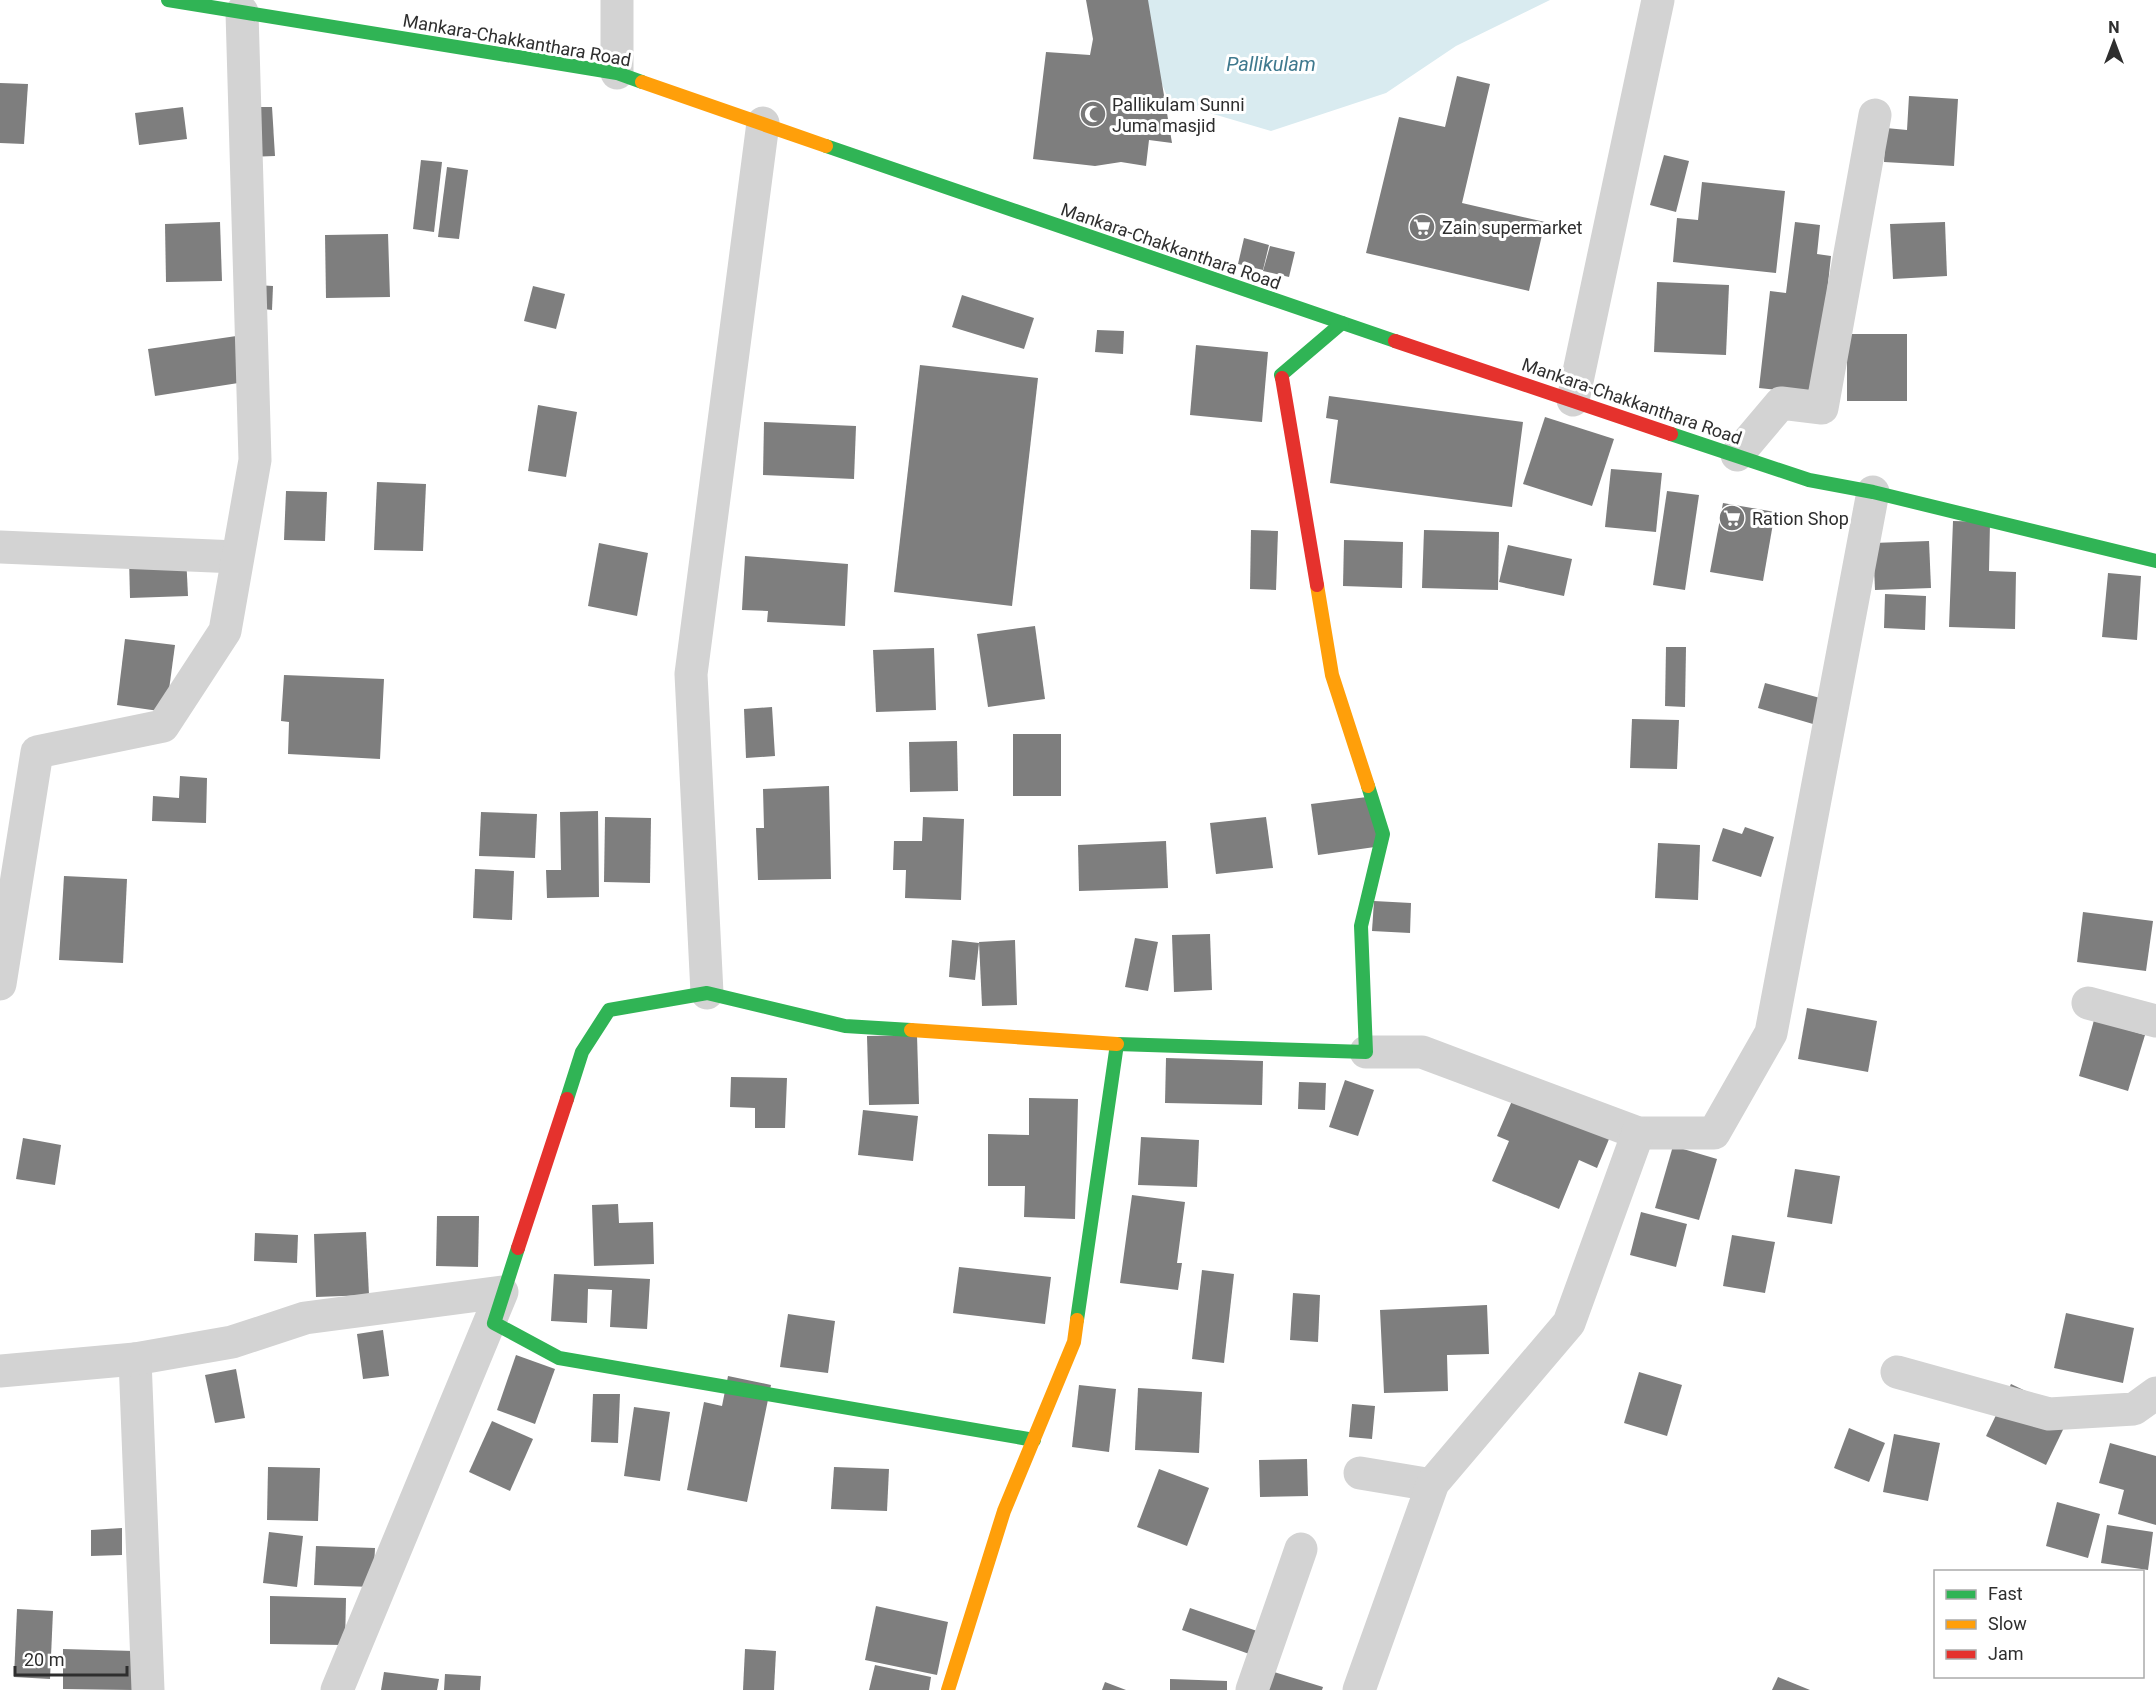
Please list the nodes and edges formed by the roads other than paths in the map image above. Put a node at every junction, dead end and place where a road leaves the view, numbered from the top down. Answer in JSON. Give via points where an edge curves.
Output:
{"nodes":[{"id":1,"x":168,"y":0,"type":"edge"},
{"id":2,"x":617,"y":0,"type":"edge"},
{"id":3,"x":1658,"y":0,"type":"edge"},
{"id":4,"x":242,"y":12,"type":"junction"},
{"id":5,"x":617,"y":73,"type":"junction"},
{"id":6,"x":1875,"y":115,"type":"dead end"},
{"id":7,"x":763,"y":123,"type":"junction"},
{"id":8,"x":1342,"y":323,"type":"junction"},
{"id":9,"x":1573,"y":400,"type":"junction"},
{"id":10,"x":1737,"y":455,"type":"junction"},
{"id":11,"x":1873,"y":492,"type":"junction"},
{"id":12,"x":0,"y":547,"type":"edge"},
{"id":13,"x":237,"y":557,"type":"junction"},
{"id":14,"x":2156,"y":561,"type":"edge"},
{"id":15,"x":0,"y":984,"type":"edge"},
{"id":16,"x":707,"y":993,"type":"junction"},
{"id":17,"x":2088,"y":1004,"type":"dead end"},
{"id":18,"x":2156,"y":1021,"type":"edge"},
{"id":19,"x":1117,"y":1044,"type":"junction"},
{"id":20,"x":1366,"y":1052,"type":"junction"},
{"id":21,"x":1638,"y":1133,"type":"junction"},
{"id":22,"x":502,"y":1292,"type":"junction"},
{"id":23,"x":135,"y":1359,"type":"junction"},
{"id":24,"x":0,"y":1371,"type":"edge"},
{"id":25,"x":1897,"y":1372,"type":"dead end"},
{"id":26,"x":2156,"y":1393,"type":"edge"},
{"id":27,"x":1034,"y":1440,"type":"junction"},
{"id":28,"x":1360,"y":1473,"type":"dead end"},
{"id":29,"x":1432,"y":1485,"type":"junction"},
{"id":30,"x":1301,"y":1550,"type":"dead end"},
{"id":31,"x":148,"y":1690,"type":"edge"},
{"id":32,"x":337,"y":1690,"type":"edge"},
{"id":33,"x":948,"y":1690,"type":"edge"},
{"id":34,"x":1252,"y":1690,"type":"edge"},
{"id":35,"x":1359,"y":1690,"type":"edge"}],
"edges":[{"from":1,"to":4,"type":"street","name":"Mankara-Chakkanthara Road"},
{"from":2,"to":5,"type":"street"},
{"from":3,"to":9,"type":"street"},
{"from":4,"to":5,"type":"street","name":"Mankara-Chakkanthara Road"},
{"from":4,"to":13,"type":"street","via":[[255,460]]},
{"from":5,"to":7,"type":"street","name":"Mankara-Chakkanthara Road"},
{"from":6,"to":10,"type":"street","via":[[1822,408],[1781,403]]},
{"from":7,"to":8,"type":"street","name":"Mankara-Chakkanthara Road"},
{"from":7,"to":16,"type":"street","via":[[690,674]]},
{"from":8,"to":9,"type":"street","name":"Mankara-Chakkanthara Road"},
{"from":8,"to":20,"type":"street","via":[[1281,375],[1332,675],[1383,834],[1361,926]]},
{"from":9,"to":10,"type":"street","name":"Mankara-Chakkanthara Road"},
{"from":10,"to":11,"type":"street","name":"Mankara-Chakkanthara Road","via":[[1809,480]]},
{"from":11,"to":14,"type":"street","name":"Mankara-Chakkanthara Road"},
{"from":11,"to":21,"type":"street","via":[[1771,1032],[1714,1133]]},
{"from":12,"to":13,"type":"street"},
{"from":13,"to":15,"type":"street","via":[[225,631],[163,726],[37,752]]},
{"from":16,"to":19,"type":"street","via":[[845,1026]]},
{"from":16,"to":22,"type":"street","via":[[609,1010],[582,1052]]},
{"from":17,"to":18,"type":"street"},
{"from":19,"to":20,"type":"street"},
{"from":19,"to":27,"type":"street","via":[[1074,1342]]},
{"from":20,"to":21,"type":"street","via":[[1422,1052]]},
{"from":21,"to":29,"type":"street","via":[[1569,1323]]},
{"from":22,"to":23,"type":"street","via":[[305,1318],[232,1342]]},
{"from":22,"to":27,"type":"street","via":[[494,1323],[559,1358]]},
{"from":22,"to":32,"type":"street"},
{"from":23,"to":24,"type":"street"},
{"from":23,"to":31,"type":"street"},
{"from":25,"to":26,"type":"street","via":[[2049,1414],[2134,1409]]},
{"from":27,"to":33,"type":"street","via":[[1004,1510]]},
{"from":28,"to":29,"type":"street"},
{"from":29,"to":35,"type":"street"},
{"from":30,"to":34,"type":"street"}]}
